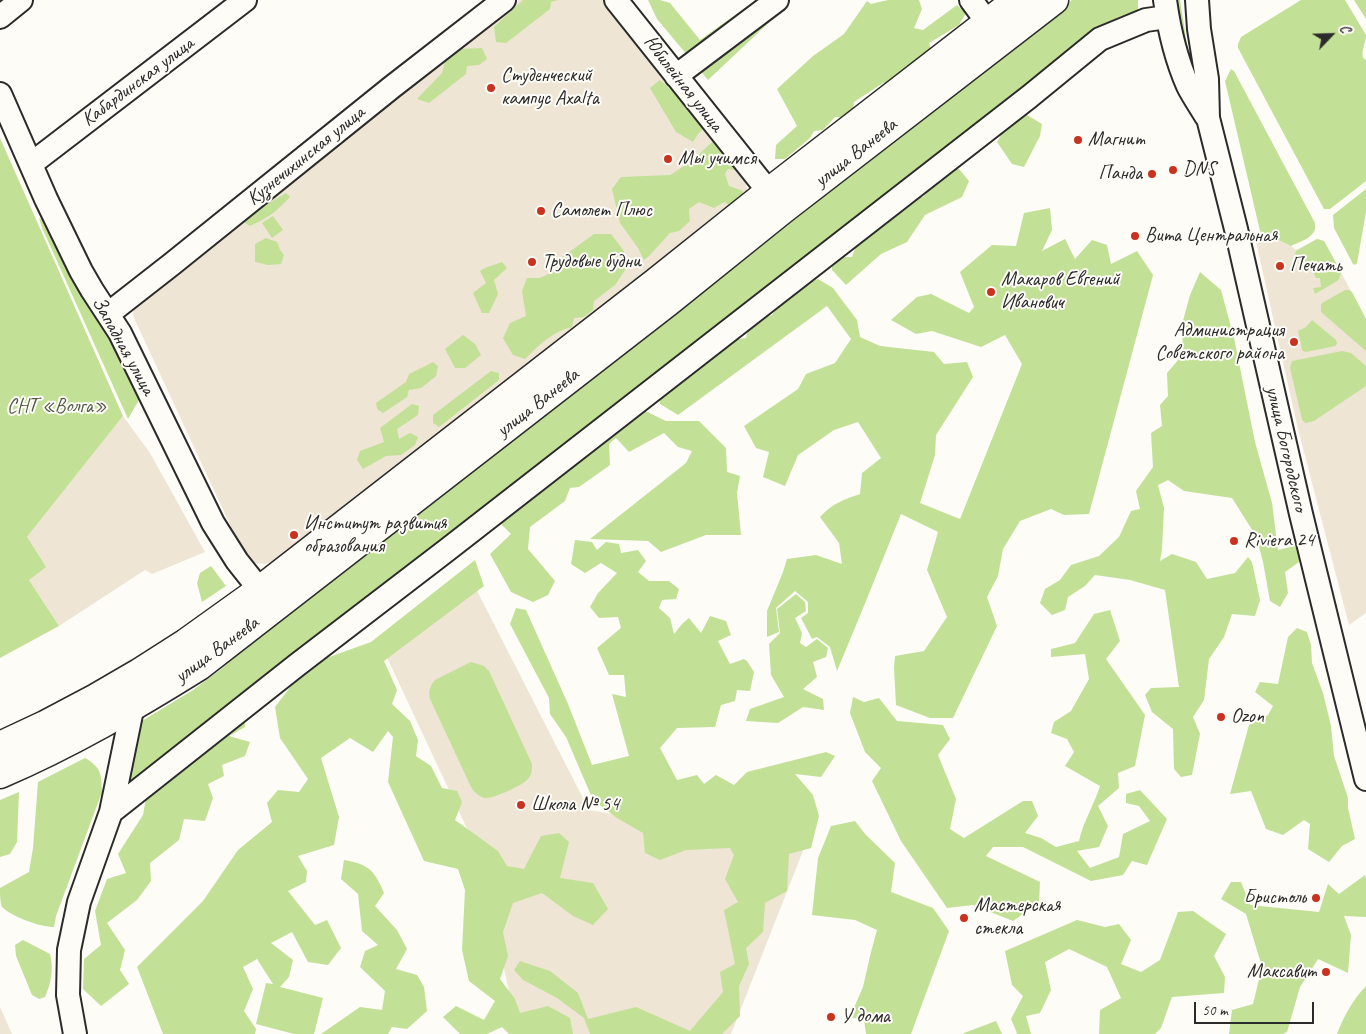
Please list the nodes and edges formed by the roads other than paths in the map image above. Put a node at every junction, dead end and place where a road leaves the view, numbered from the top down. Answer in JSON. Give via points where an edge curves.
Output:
{"nodes":[{"id":1,"x":21,"y":0,"type":"edge"},
{"id":2,"x":245,"y":0,"type":"edge"},
{"id":3,"x":504,"y":0,"type":"edge"},
{"id":4,"x":616,"y":0,"type":"edge"},
{"id":5,"x":777,"y":0,"type":"edge"},
{"id":6,"x":971,"y":0,"type":"edge"},
{"id":7,"x":1017,"y":0,"type":"edge"},
{"id":8,"x":1054,"y":0,"type":"edge"},
{"id":9,"x":1197,"y":0,"type":"edge"},
{"id":10,"x":1166,"y":9,"type":"edge"},
{"id":11,"x":0,"y":16,"type":"edge"},
{"id":12,"x":988,"y":23,"type":"junction"},
{"id":13,"x":676,"y":76,"type":"junction"},
{"id":14,"x":0,"y":94,"type":"edge"},
{"id":15,"x":1208,"y":118,"type":"junction"},
{"id":16,"x":31,"y":164,"type":"junction"},
{"id":17,"x":768,"y":192,"type":"junction"},
{"id":18,"x":108,"y":314,"type":"junction"},
{"id":19,"x":260,"y":590,"type":"junction"},
{"id":20,"x":139,"y":673,"type":"junction"},
{"id":21,"x":132,"y":708,"type":"junction"},
{"id":22,"x":0,"y":746,"type":"edge"},
{"id":23,"x":0,"y":774,"type":"edge"},
{"id":24,"x":1366,"y":779,"type":"edge"},
{"id":25,"x":111,"y":812,"type":"junction"},
{"id":26,"x":75,"y":1034,"type":"edge"}],
"edges":[{"from":1,"to":11,"type":"street"},
{"from":2,"to":16,"type":"street","name":"Кабардинская улица"},
{"from":3,"to":18,"type":"street","name":"Кузнечихинская улица"},
{"from":4,"to":13,"type":"street","name":"Юбилейная улица"},
{"from":5,"to":13,"type":"street"},
{"from":6,"to":12,"type":"street"},
{"from":7,"to":12,"type":"main road","name":"улица Ванеева"},
{"from":8,"to":21,"type":"main road","name":"улица Ванеева","via":[[199,666]]},
{"from":9,"to":15,"type":"street","name":"улица Богородского","via":[[1207,80]]},
{"from":10,"to":15,"type":"street","name":"улица Богородского","via":[[1188,86]]},
{"from":10,"to":25,"type":"street","via":[[1100,39],[1029,98]]},
{"from":12,"to":17,"type":"main road","name":"улица Ванеева"},
{"from":13,"to":17,"type":"street","name":"Юбилейная улица"},
{"from":14,"to":16,"type":"street","name":"Западная улица"},
{"from":15,"to":24,"type":"street","name":"улица Богородского"},
{"from":16,"to":18,"type":"street","name":"Западная улица","via":[[81,271]]},
{"from":17,"to":19,"type":"main road","name":"улица Ванеева"},
{"from":18,"to":19,"type":"street","name":"Западная улица","via":[[213,523]]},
{"from":19,"to":20,"type":"main road","name":"улица Ванеева"},
{"from":20,"to":21,"type":"street"},
{"from":20,"to":22,"type":"main road","name":"улица Ванеева"},
{"from":21,"to":23,"type":"main road","name":"улица Ванеева"},
{"from":21,"to":25,"type":"street"},
{"from":25,"to":26,"type":"street","via":[[79,902],[69,950],[68,995]]}]}
